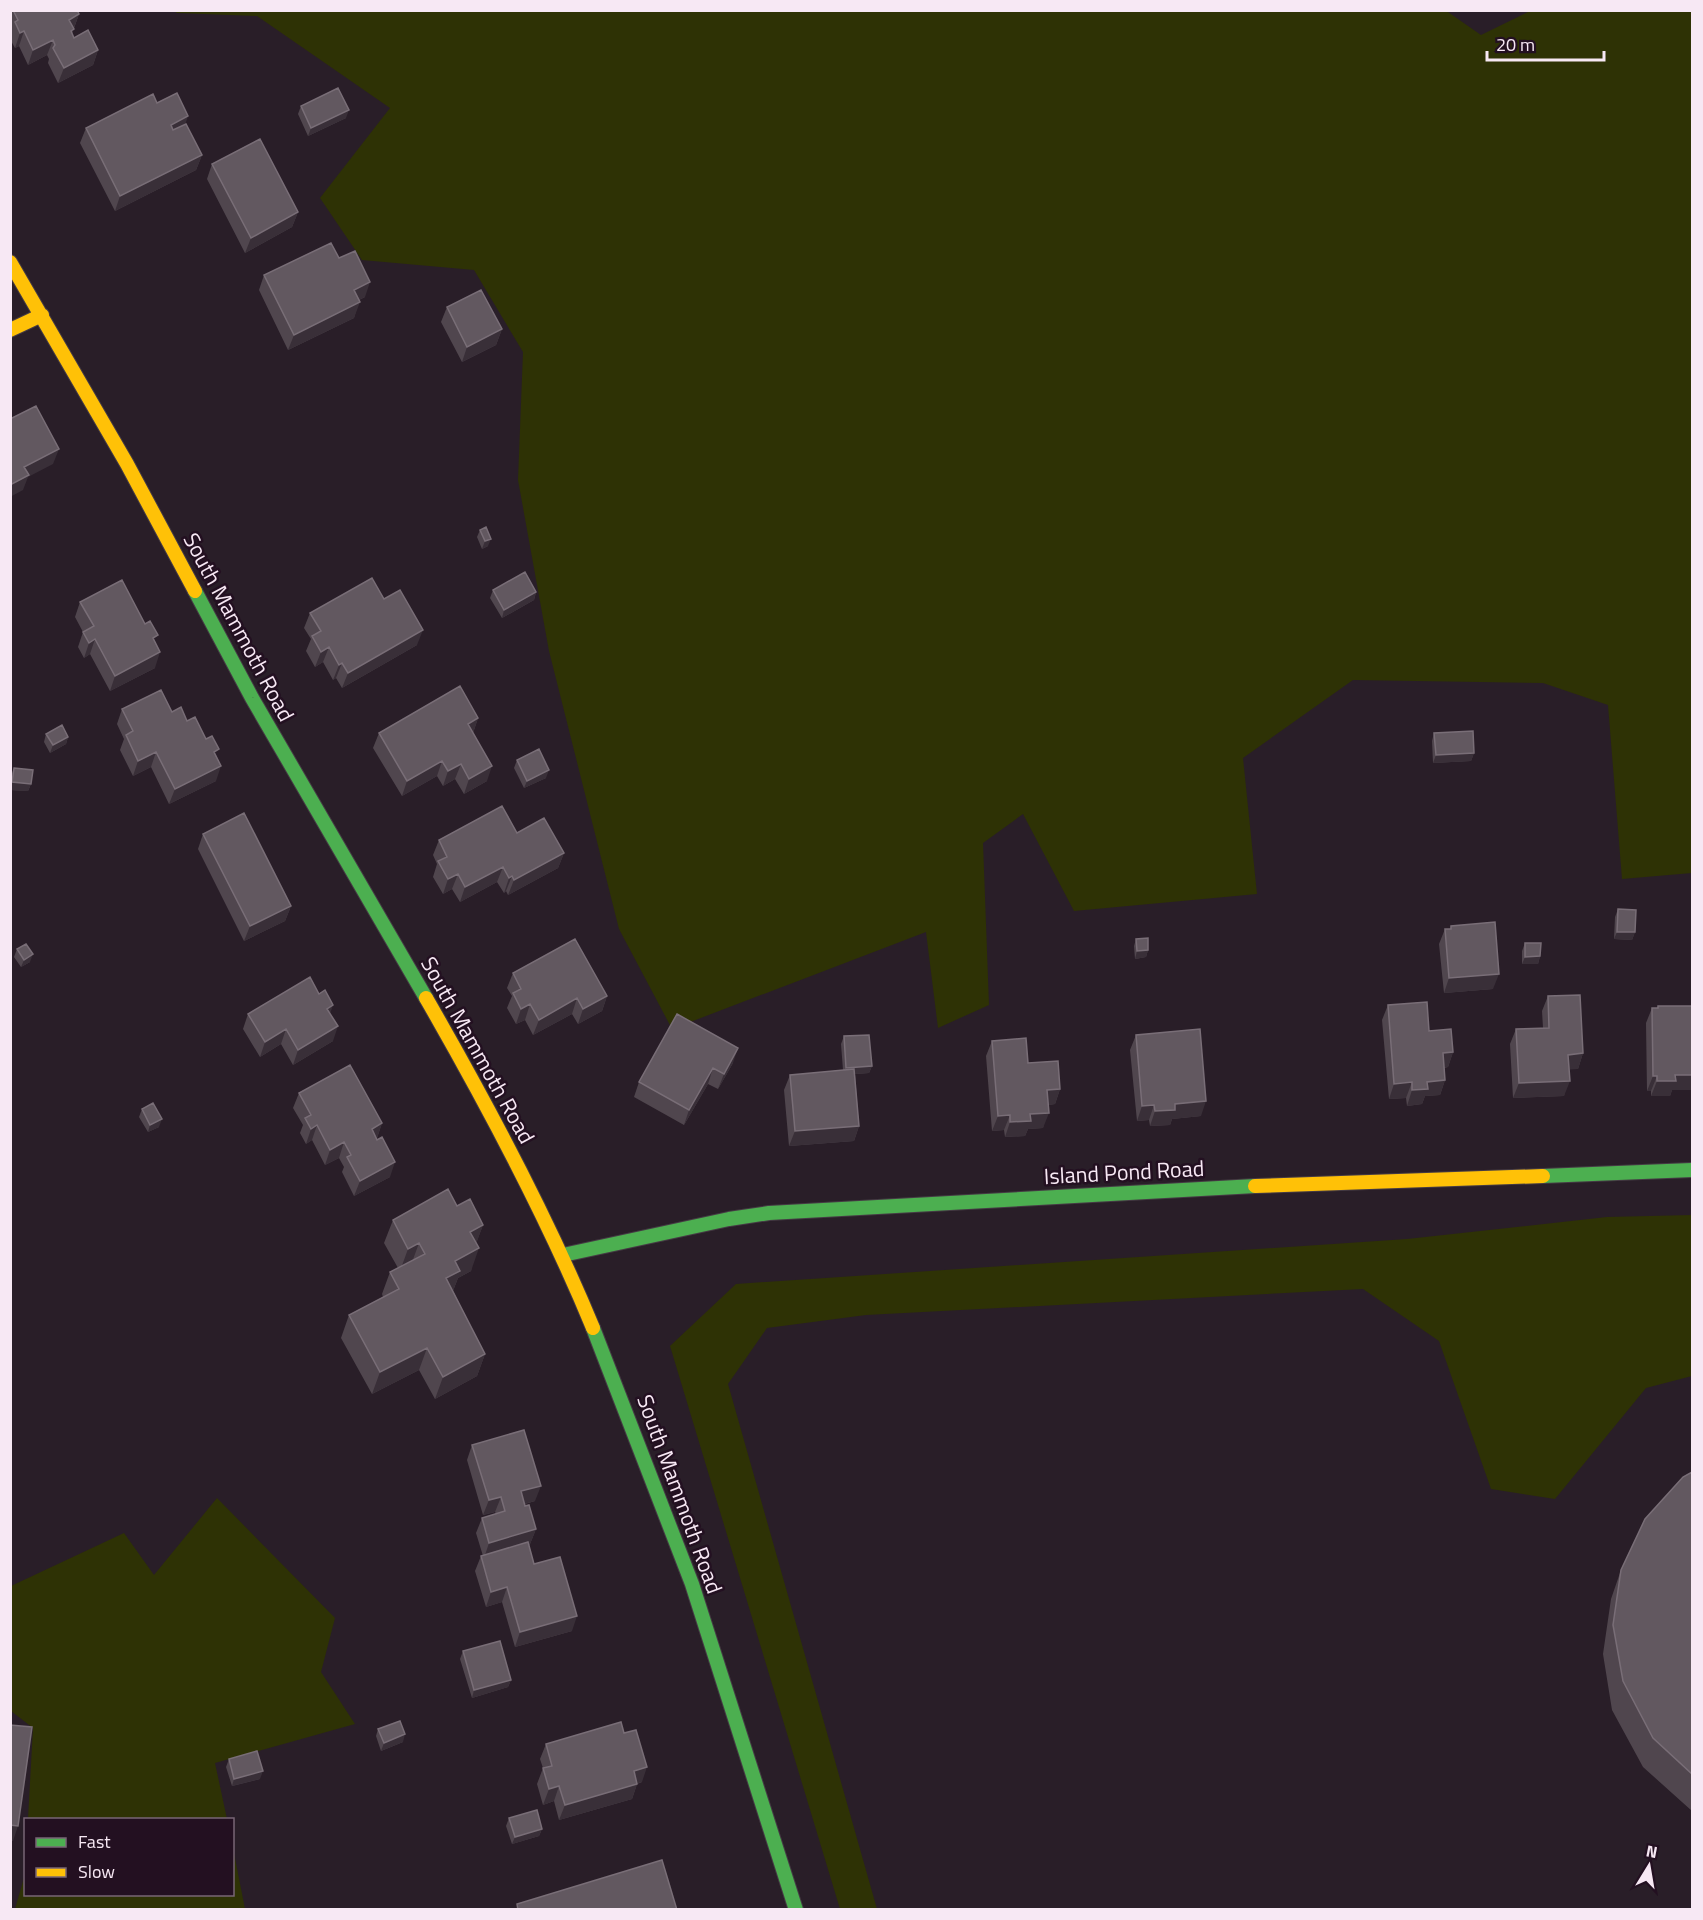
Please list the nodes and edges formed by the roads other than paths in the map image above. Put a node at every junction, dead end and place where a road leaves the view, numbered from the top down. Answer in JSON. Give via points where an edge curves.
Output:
{"nodes":[{"id":1,"x":11,"y":264,"type":"edge"},
{"id":2,"x":42,"y":315,"type":"junction"},
{"id":3,"x":10,"y":330,"type":"edge"},
{"id":4,"x":1692,"y":1170,"type":"edge"},
{"id":5,"x":563,"y":1255,"type":"junction"},
{"id":6,"x":796,"y":1910,"type":"edge"}],
"edges":[{"from":1,"to":2,"type":"main road","name":"South Mammoth Road"},
{"from":2,"to":3,"type":"main road"},
{"from":2,"to":5,"type":"main road","name":"South Mammoth Road","via":[[252,698],[453,1045]]},
{"from":4,"to":5,"type":"main road","name":"Island Pond Road","via":[[1185,1189],[770,1214],[729,1219]]},
{"from":5,"to":6,"type":"main road","name":"South Mammoth Road","via":[[610,1366],[692,1584]]}]}
